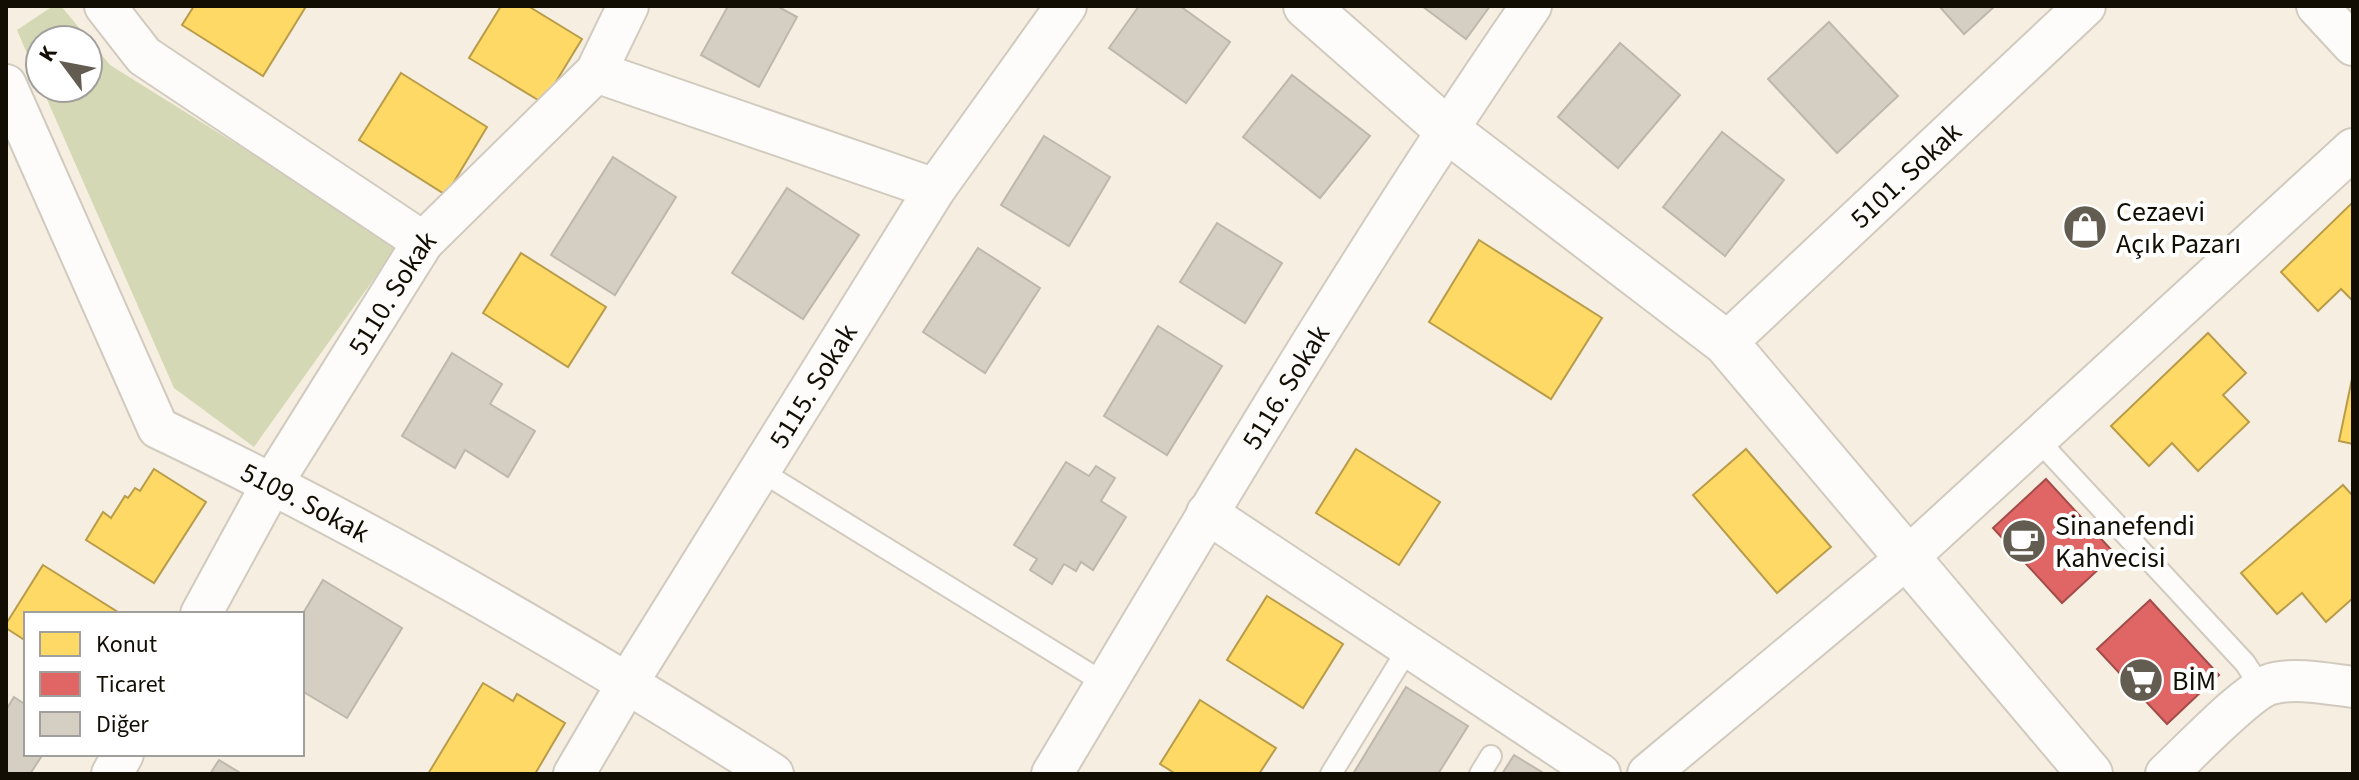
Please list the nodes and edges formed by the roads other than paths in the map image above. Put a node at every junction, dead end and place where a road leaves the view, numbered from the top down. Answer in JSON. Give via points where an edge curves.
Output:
{"nodes":[{"id":1,"x":105,"y":6,"type":"edge"},
{"id":2,"x":628,"y":6,"type":"edge"},
{"id":3,"x":1066,"y":6,"type":"edge"},
{"id":4,"x":1306,"y":6,"type":"edge"},
{"id":5,"x":1531,"y":6,"type":"edge"},
{"id":6,"x":2085,"y":6,"type":"edge"},
{"id":7,"x":2317,"y":6,"type":"edge"},
{"id":8,"x":2353,"y":45,"type":"edge"},
{"id":9,"x":596,"y":72,"type":"junction"},
{"id":10,"x":6,"y":85,"type":"edge"},
{"id":11,"x":1446,"y":129,"type":"junction"},
{"id":12,"x":2353,"y":149,"type":"edge"},
{"id":13,"x":935,"y":189,"type":"junction"},
{"id":14,"x":423,"y":242,"type":"junction"},
{"id":15,"x":1726,"y":343,"type":"junction"},
{"id":16,"x":2037,"y":439,"type":"junction"},
{"id":17,"x":759,"y":470,"type":"junction"},
{"id":18,"x":273,"y":482,"type":"junction"},
{"id":19,"x":1207,"y":513,"type":"junction"},
{"id":20,"x":1907,"y":558,"type":"junction"},
{"id":21,"x":202,"y":612,"type":"edge"},
{"id":22,"x":1409,"y":647,"type":"junction"},
{"id":23,"x":628,"y":682,"type":"junction"},
{"id":24,"x":1106,"y":684,"type":"junction"},
{"id":25,"x":2353,"y":687,"type":"edge"},
{"id":26,"x":2262,"y":689,"type":"junction"},
{"id":27,"x":122,"y":756,"type":"edge"},
{"id":28,"x":2081,"y":771,"type":"edge"},
{"id":29,"x":112,"y":774,"type":"edge"},
{"id":30,"x":574,"y":774,"type":"edge"},
{"id":31,"x":773,"y":774,"type":"edge"},
{"id":32,"x":1052,"y":774,"type":"edge"},
{"id":33,"x":1331,"y":774,"type":"edge"},
{"id":34,"x":1600,"y":774,"type":"edge"},
{"id":35,"x":1648,"y":774,"type":"edge"},
{"id":36,"x":2166,"y":774,"type":"edge"}],
"edges":[{"from":1,"to":14,"type":"street","via":[[144,56]]},
{"from":2,"to":9,"type":"street","name":"5110. Sokak"},
{"from":3,"to":13,"type":"street","name":"5115. Sokak"},
{"from":4,"to":11,"type":"street"},
{"from":5,"to":11,"type":"street","name":"5116. Sokak"},
{"from":6,"to":15,"type":"street","name":"5101. Sokak"},
{"from":7,"to":8,"type":"street"},
{"from":9,"to":13,"type":"street"},
{"from":9,"to":14,"type":"street","name":"5110. Sokak"},
{"from":10,"to":18,"type":"street","name":"5109. Sokak","via":[[158,428]]},
{"from":11,"to":15,"type":"street"},
{"from":11,"to":19,"type":"street","name":"5116. Sokak"},
{"from":12,"to":16,"type":"street"},
{"from":13,"to":17,"type":"street","name":"5115. Sokak"},
{"from":14,"to":18,"type":"street","name":"5110. Sokak"},
{"from":15,"to":20,"type":"street"},
{"from":16,"to":20,"type":"street"},
{"from":16,"to":26,"type":"lane","via":[[2245,663]]},
{"from":17,"to":23,"type":"street","name":"5115. Sokak"},
{"from":17,"to":24,"type":"lane"},
{"from":18,"to":21,"type":"street","name":"5110. Sokak"},
{"from":18,"to":23,"type":"street","name":"5109. Sokak"},
{"from":19,"to":22,"type":"street"},
{"from":19,"to":24,"type":"street","name":"5116. Sokak"},
{"from":20,"to":28,"type":"street"},
{"from":20,"to":35,"type":"street"},
{"from":22,"to":33,"type":"lane"},
{"from":22,"to":34,"type":"street"},
{"from":23,"to":30,"type":"street","name":"5115. Sokak"},
{"from":23,"to":31,"type":"street","name":"5109. Sokak"},
{"from":24,"to":32,"type":"street","name":"5116. Sokak"},
{"from":25,"to":26,"type":"street","via":[[2310,681]]},
{"from":26,"to":36,"type":"street"},
{"from":27,"to":29,"type":"street"}]}
